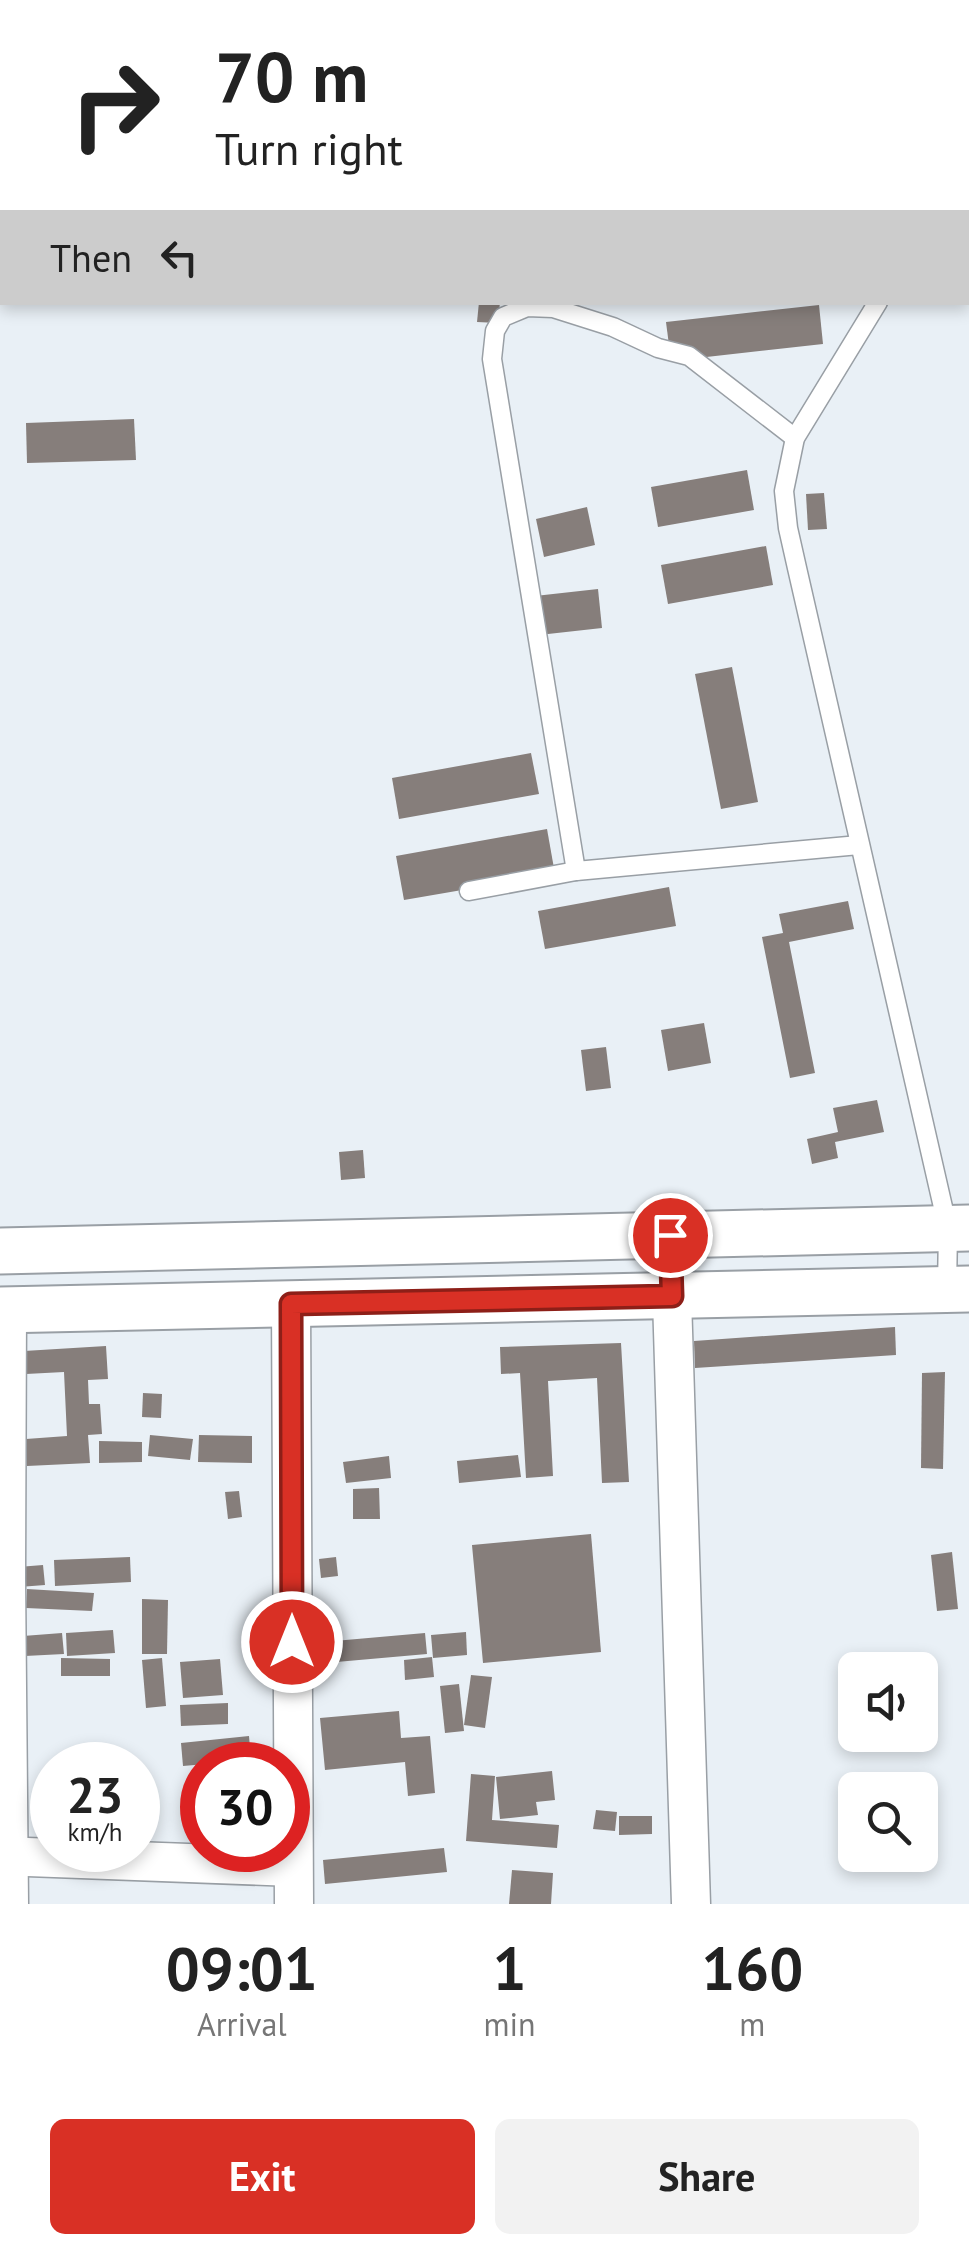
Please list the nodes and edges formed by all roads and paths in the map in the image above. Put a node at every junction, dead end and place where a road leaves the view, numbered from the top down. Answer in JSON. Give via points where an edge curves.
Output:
{"nodes":[{"id":1,"x":876,"y":305,"type":"edge"},
{"id":2,"x":794,"y":438,"type":"junction"},
{"id":3,"x":859,"y":844,"type":"junction"},
{"id":4,"x":576,"y":870,"type":"junction"},
{"id":5,"x":469,"y":891,"type":"dead end"},
{"id":6,"x":958,"y":1228,"type":"edge"},
{"id":7,"x":670,"y":1235,"type":"junction"},
{"id":8,"x":0,"y":1250,"type":"edge"},
{"id":9,"x":958,"y":1290,"type":"edge"},
{"id":10,"x":672,"y":1296,"type":"junction"},
{"id":11,"x":291,"y":1304,"type":"junction"},
{"id":12,"x":4,"y":1310,"type":"edge"},
{"id":13,"x":3,"y":1579,"type":"edge"},
{"id":14,"x":5,"y":1856,"type":"edge"},
{"id":15,"x":293,"y":1886,"type":"edge"},
{"id":16,"x":9,"y":1904,"type":"edge"},
{"id":17,"x":691,"y":1904,"type":"edge"}],
"edges":[{"from":1,"to":2,"type":"lane"},
{"from":2,"to":3,"type":"lane","via":[[784,491],[788,528]]},
{"from":2,"to":4,"type":"lane","via":[[689,356],[553,308],[527,306],[502,317],[492,359]]},
{"from":3,"to":4,"type":"lane"},
{"from":3,"to":6,"type":"lane"},
{"from":4,"to":5,"type":"lane"},
{"from":6,"to":7,"type":"street"},
{"from":6,"to":9,"type":"lane"},
{"from":7,"to":8,"type":"street"},
{"from":7,"to":10,"type":"street"},
{"from":9,"to":10,"type":"street"},
{"from":10,"to":11,"type":"street"},
{"from":10,"to":17,"type":"street"},
{"from":11,"to":12,"type":"street"},
{"from":11,"to":15,"type":"street"},
{"from":12,"to":13,"type":"street"},
{"from":13,"to":14,"type":"street"},
{"from":14,"to":15,"type":"street"},
{"from":14,"to":16,"type":"street"}]}
